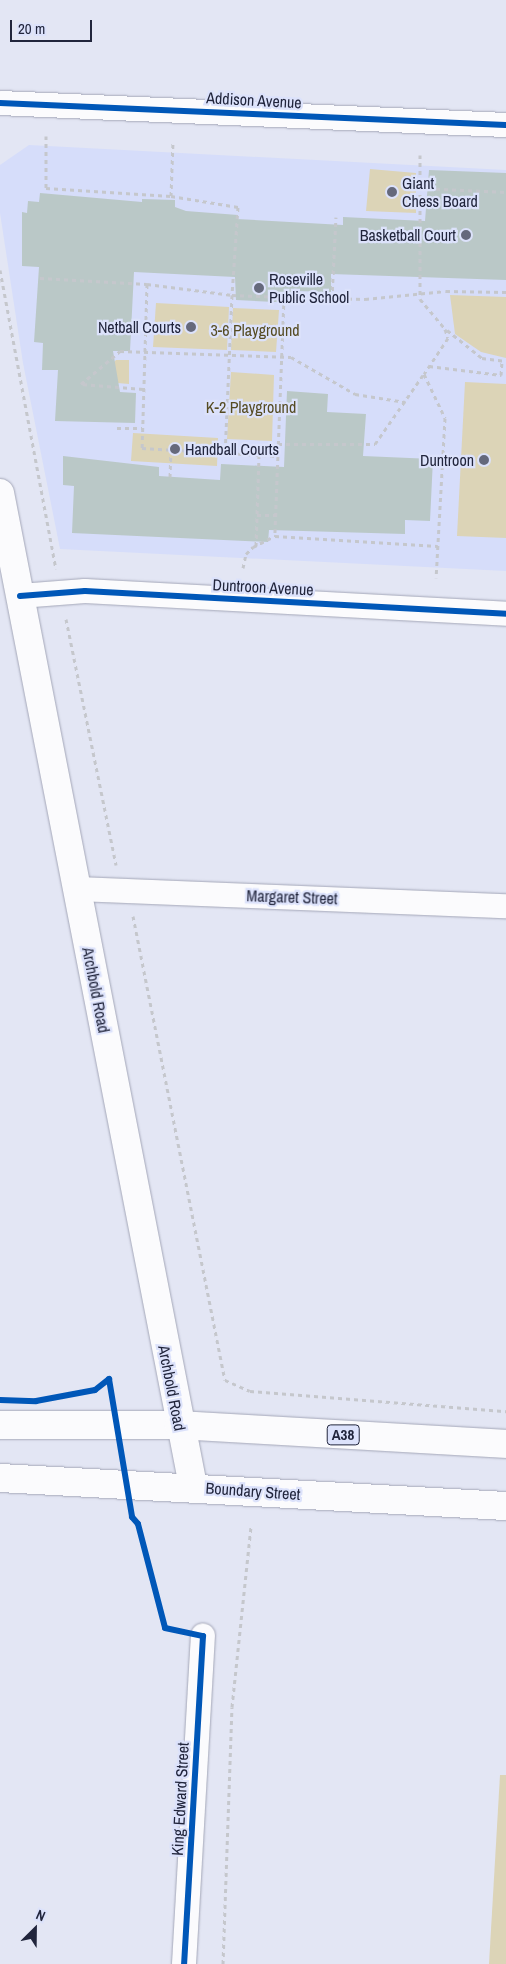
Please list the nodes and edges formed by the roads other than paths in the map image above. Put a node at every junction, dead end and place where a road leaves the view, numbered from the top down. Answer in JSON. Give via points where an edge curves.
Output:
{"nodes":[{"id":1,"x":0,"y":103,"type":"edge"},
{"id":2,"x":506,"y":125,"type":"edge"},
{"id":3,"x":0,"y":493,"type":"edge"},
{"id":4,"x":20,"y":596,"type":"junction"},
{"id":5,"x":506,"y":614,"type":"edge"},
{"id":6,"x":77,"y":889,"type":"junction"},
{"id":7,"x":506,"y":906,"type":"edge"},
{"id":8,"x":0,"y":1425,"type":"edge"},
{"id":9,"x":179,"y":1425,"type":"junction"},
{"id":10,"x":506,"y":1444,"type":"edge"},
{"id":11,"x":0,"y":1478,"type":"edge"},
{"id":12,"x":193,"y":1486,"type":"junction"},
{"id":13,"x":506,"y":1506,"type":"edge"},
{"id":14,"x":203,"y":1636,"type":"dead end"},
{"id":15,"x":184,"y":1964,"type":"edge"}],
"edges":[{"from":1,"to":2,"type":"street","name":"Addison Avenue"},
{"from":3,"to":4,"type":"main road","name":"Archbold Road"},
{"from":4,"to":5,"type":"street","name":"Duntroon Avenue","via":[[61,590]]},
{"from":4,"to":6,"type":"main road","name":"Archbold Road"},
{"from":6,"to":7,"type":"street","name":"Margaret Street"},
{"from":6,"to":9,"type":"main road","name":"Archbold Road"},
{"from":8,"to":9,"type":"main road","number":"A38"},
{"from":9,"to":10,"type":"main road","number":"A38"},
{"from":9,"to":12,"type":"main road","name":"Archbold Road"},
{"from":11,"to":12,"type":"main road","name":"Boundary Street"},
{"from":12,"to":13,"type":"main road","name":"Boundary Street"},
{"from":14,"to":15,"type":"street","name":"King Edward Street"}]}
